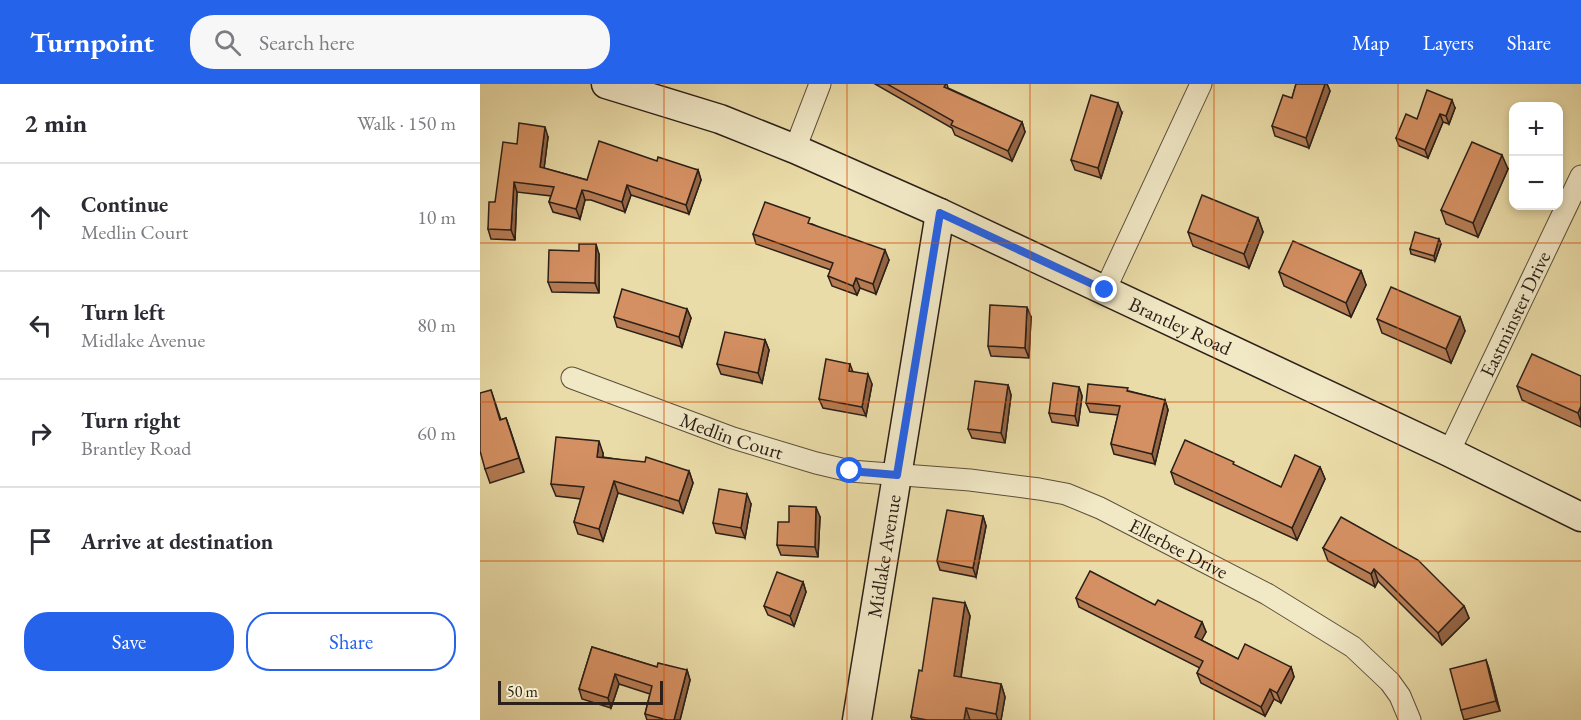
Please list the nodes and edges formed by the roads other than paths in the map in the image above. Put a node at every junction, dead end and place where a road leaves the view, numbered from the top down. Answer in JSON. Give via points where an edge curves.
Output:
{"nodes":[{"id":1,"x":606,"y":84,"type":"edge"},
{"id":2,"x":820,"y":84,"type":"edge"},
{"id":3,"x":1200,"y":84,"type":"edge"},
{"id":4,"x":795,"y":149,"type":"junction"},
{"id":5,"x":1581,"y":176,"type":"edge"},
{"id":6,"x":940,"y":213,"type":"junction"},
{"id":7,"x":1105,"y":290,"type":"junction"},
{"id":8,"x":572,"y":378,"type":"dead end"},
{"id":9,"x":1449,"y":452,"type":"junction"},
{"id":10,"x":897,"y":475,"type":"junction"},
{"id":11,"x":1581,"y":517,"type":"edge"},
{"id":12,"x":857,"y":720,"type":"edge"},
{"id":13,"x":1410,"y":720,"type":"edge"}],
"edges":[{"from":1,"to":4,"type":"street","name":"Brantley Road","via":[[720,119]]},
{"from":2,"to":4,"type":"street"},
{"from":3,"to":7,"type":"street"},
{"from":4,"to":6,"type":"street","name":"Brantley Road"},
{"from":5,"to":9,"type":"street","name":"Eastminster Drive"},
{"from":6,"to":7,"type":"street","name":"Brantley Road"},
{"from":6,"to":10,"type":"street","name":"Midlake Avenue"},
{"from":7,"to":9,"type":"street","name":"Brantley Road"},
{"from":8,"to":10,"type":"street","name":"Medlin Court","via":[[795,457],[850,471]]},
{"from":9,"to":11,"type":"street","name":"Brantley Road"},
{"from":10,"to":12,"type":"street","name":"Midlake Avenue"},
{"from":10,"to":13,"type":"street","name":"Ellerbee Drive","via":[[1039,489],[1066,494],[1100,508],[1267,594],[1353,647],[1390,682]]}]}
